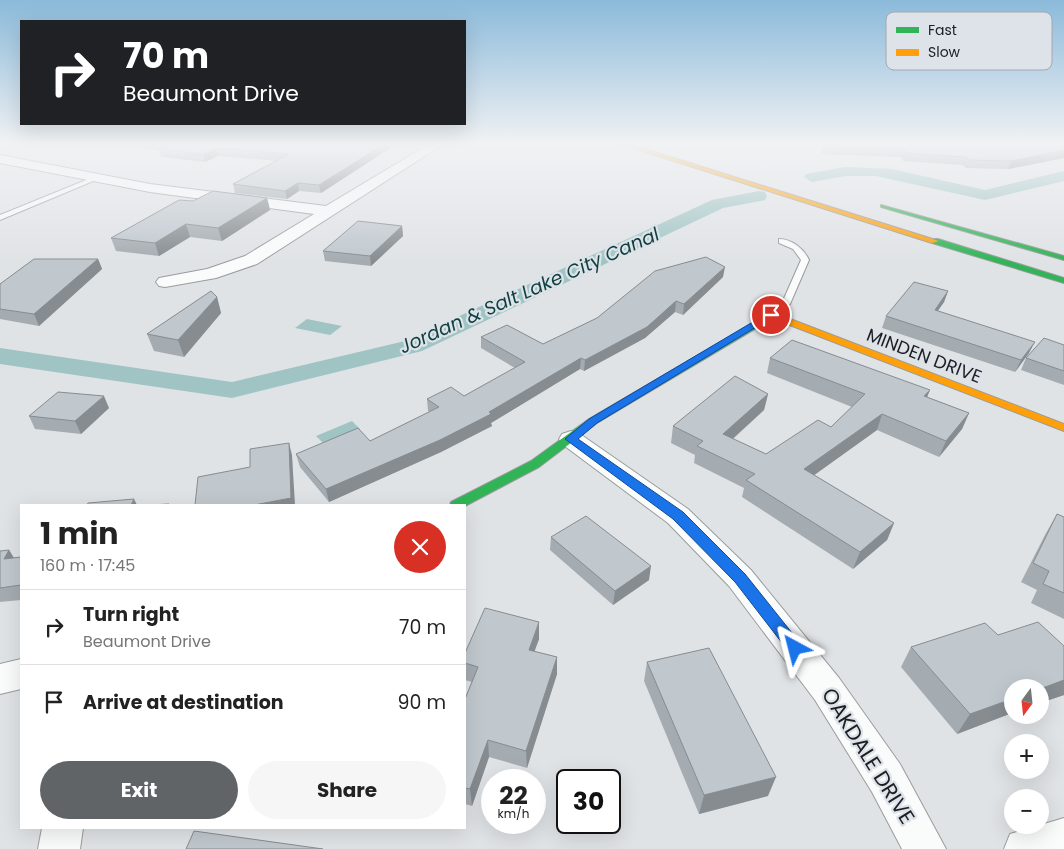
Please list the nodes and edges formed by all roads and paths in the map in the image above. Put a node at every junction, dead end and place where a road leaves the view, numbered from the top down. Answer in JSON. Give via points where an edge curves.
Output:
{"nodes":[{"id":1,"x":85,"y":183,"type":"edge"},
{"id":2,"x":124,"y":183,"type":"edge"},
{"id":3,"x":373,"y":183,"type":"edge"},
{"id":4,"x":744,"y":183,"type":"edge"},
{"id":5,"x":869,"y":202,"type":"dead end"},
{"id":6,"x":328,"y":211,"type":"junction"},
{"id":7,"x":0,"y":218,"type":"edge"},
{"id":8,"x":782,"y":241,"type":"dead end"},
{"id":9,"x":1064,"y":258,"type":"edge"},
{"id":10,"x":1064,"y":281,"type":"edge"},
{"id":11,"x":165,"y":282,"type":"dead end"},
{"id":12,"x":771,"y":315,"type":"junction"},
{"id":13,"x":1064,"y":428,"type":"edge"},
{"id":14,"x":571,"y":439,"type":"junction"},
{"id":15,"x":458,"y":504,"type":"edge"},
{"id":16,"x":20,"y":674,"type":"edge"},
{"id":17,"x":0,"y":679,"type":"edge"},
{"id":18,"x":63,"y":829,"type":"edge"},
{"id":19,"x":1064,"y":839,"type":"edge"},
{"id":20,"x":60,"y":849,"type":"edge"},
{"id":21,"x":925,"y":849,"type":"edge"},
{"id":22,"x":936,"y":849,"type":"edge"},
{"id":23,"x":1025,"y":849,"type":"edge"}],
"edges":[{"from":1,"to":7,"type":"lane"},
{"from":2,"to":6,"type":"street"},
{"from":3,"to":6,"type":"street"},
{"from":4,"to":10,"type":"main road"},
{"from":5,"to":9,"type":"main road"},
{"from":6,"to":11,"type":"street","via":[[251,260],[215,273]]},
{"from":8,"to":12,"type":"lane","via":[[794,246],[805,260],[786,304]]},
{"from":12,"to":13,"type":"main road","name":"MINDEN DRIVE"},
{"from":12,"to":14,"type":"main road","via":[[593,421]]},
{"from":14,"to":15,"type":"main road","via":[[535,464]]},
{"from":14,"to":21,"type":"street","name":"OAKDALE DRIVE","via":[[678,516],[740,578],[827,689],[886,778]]},
{"from":16,"to":17,"type":"street"},
{"from":18,"to":20,"type":"street"},
{"from":19,"to":23,"type":"street"},
{"from":21,"to":22,"type":"street"}]}
